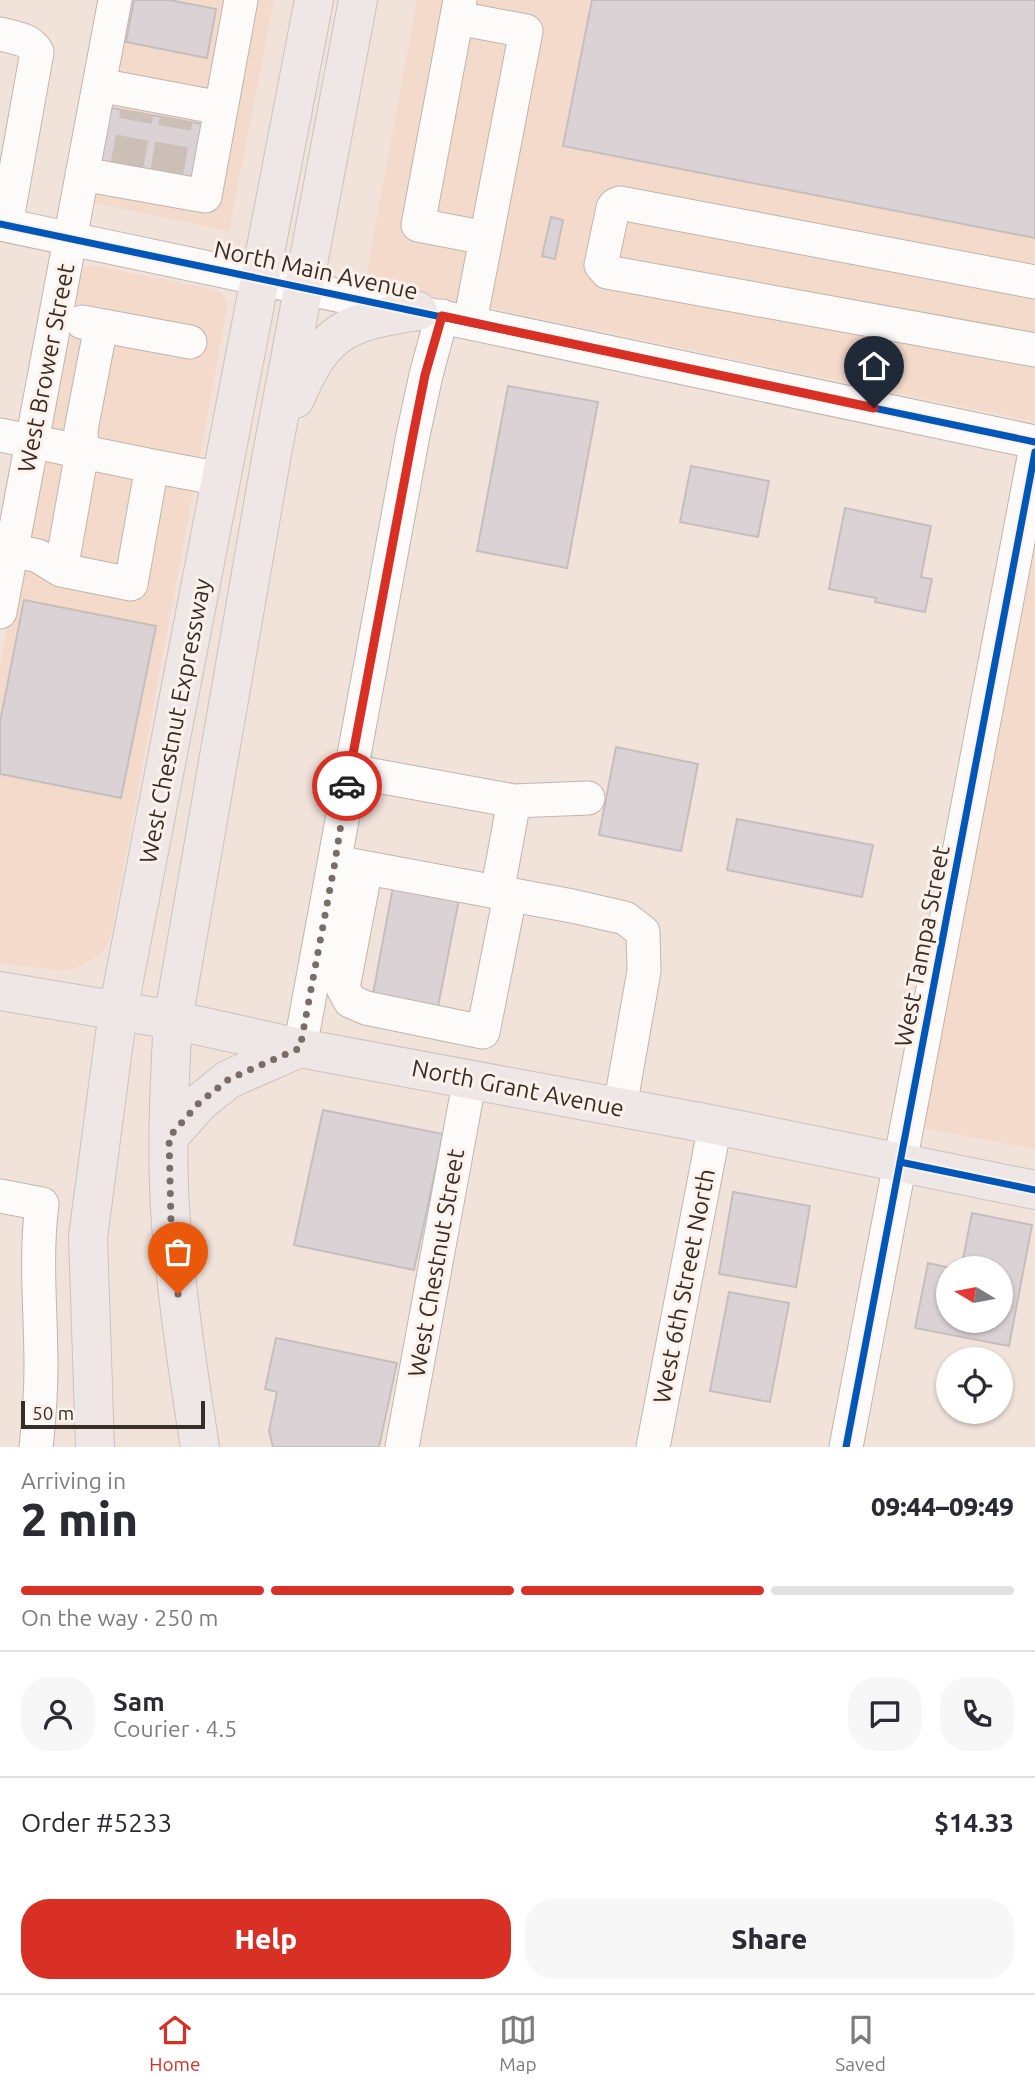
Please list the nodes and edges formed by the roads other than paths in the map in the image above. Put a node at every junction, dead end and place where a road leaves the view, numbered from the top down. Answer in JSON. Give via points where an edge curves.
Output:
{"nodes":[{"id":1,"x":115,"y":0,"type":"edge"},
{"id":2,"x":241,"y":0,"type":"edge"},
{"id":3,"x":314,"y":0,"type":"edge"},
{"id":4,"x":358,"y":0,"type":"edge"},
{"id":5,"x":459,"y":9,"type":"edge"},
{"id":6,"x":0,"y":34,"type":"edge"},
{"id":7,"x":99,"y":85,"type":"junction"},
{"id":8,"x":221,"y":108,"type":"junction"},
{"id":9,"x":82,"y":174,"type":"junction"},
{"id":10,"x":3,"y":225,"type":"edge"},
{"id":11,"x":486,"y":238,"type":"junction"},
{"id":12,"x":70,"y":239,"type":"junction"},
{"id":13,"x":260,"y":278,"type":"junction"},
{"id":14,"x":1035,"y":282,"type":"edge"},
{"id":15,"x":303,"y":287,"type":"junction"},
{"id":16,"x":444,"y":316,"type":"junction"},
{"id":17,"x":55,"y":317,"type":"junction"},
{"id":18,"x":102,"y":326,"type":"junction"},
{"id":19,"x":190,"y":342,"type":"dead end"},
{"id":20,"x":1035,"y":350,"type":"edge"},
{"id":21,"x":0,"y":435,"type":"edge"},
{"id":22,"x":32,"y":441,"type":"junction"},
{"id":23,"x":1035,"y":442,"type":"edge"},
{"id":24,"x":82,"y":452,"type":"junction"},
{"id":25,"x":1035,"y":452,"type":"edge"},
{"id":26,"x":271,"y":459,"type":"junction"},
{"id":27,"x":152,"y":466,"type":"junction"},
{"id":28,"x":221,"y":479,"type":"junction"},
{"id":29,"x":7,"y":562,"type":"edge"},
{"id":30,"x":61,"y":570,"type":"junction"},
{"id":31,"x":0,"y":612,"type":"edge"},
{"id":32,"x":350,"y":771,"type":"junction"},
{"id":33,"x":588,"y":798,"type":"dead end"},
{"id":34,"x":514,"y":801,"type":"junction"},
{"id":35,"x":351,"y":865,"type":"junction"},
{"id":36,"x":503,"y":895,"type":"junction"},
{"id":37,"x":0,"y":992,"type":"edge"},
{"id":38,"x":118,"y":1011,"type":"junction"},
{"id":39,"x":173,"y":1020,"type":"junction"},
{"id":40,"x":300,"y":1048,"type":"junction"},
{"id":41,"x":470,"y":1078,"type":"junction"},
{"id":42,"x":620,"y":1107,"type":"junction"},
{"id":43,"x":715,"y":1125,"type":"junction"},
{"id":44,"x":169,"y":1137,"type":"junction"},
{"id":45,"x":900,"y":1162,"type":"junction"},
{"id":46,"x":1035,"y":1190,"type":"edge"},
{"id":47,"x":0,"y":1196,"type":"edge"},
{"id":48,"x":36,"y":1447,"type":"edge"},
{"id":49,"x":95,"y":1447,"type":"edge"},
{"id":50,"x":200,"y":1447,"type":"edge"},
{"id":51,"x":402,"y":1447,"type":"edge"},
{"id":52,"x":653,"y":1447,"type":"edge"},
{"id":53,"x":845,"y":1447,"type":"edge"}],
"edges":[{"from":1,"to":7,"type":"street","name":"West Brower Street"},
{"from":2,"to":8,"type":"street"},
{"from":3,"to":13,"type":"main road","name":"West Chestnut Expressway"},
{"from":4,"to":15,"type":"main road","name":"West Chestnut Expressway"},
{"from":5,"to":11,"type":"street","via":[[526,31]]},
{"from":5,"to":11,"type":"street","via":[[418,225]]},
{"from":6,"to":10,"type":"street","via":[[25,40],[37,52]]},
{"from":7,"to":8,"type":"street","via":[[138,102],[178,109]]},
{"from":7,"to":9,"type":"street","name":"West Brower Street"},
{"from":8,"to":9,"type":"street","via":[[205,196],[125,176]]},
{"from":9,"to":12,"type":"street","name":"West Brower Street"},
{"from":10,"to":12,"type":"street","name":"North Main Avenue"},
{"from":11,"to":16,"type":"street"},
{"from":12,"to":13,"type":"street","name":"North Main Avenue"},
{"from":12,"to":17,"type":"street","name":"West Brower Street"},
{"from":13,"to":15,"type":"street","name":"North Main Avenue"},
{"from":13,"to":28,"type":"main road","name":"West Chestnut Expressway"},
{"from":14,"to":20,"type":"street","via":[[620,204],[612,208],[601,265],[607,272]]},
{"from":15,"to":16,"type":"street","name":"North Main Avenue"},
{"from":15,"to":26,"type":"main road","name":"West Chestnut Expressway"},
{"from":16,"to":23,"type":"street","name":"North Main Avenue"},
{"from":16,"to":26,"type":"main road","via":[[373,319],[339,333],[306,374]]},
{"from":16,"to":32,"type":"street","via":[[425,375]]},
{"from":17,"to":18,"type":"street"},
{"from":17,"to":22,"type":"street","name":"West Brower Street"},
{"from":18,"to":19,"type":"street"},
{"from":18,"to":24,"type":"street","via":[[81,430]]},
{"from":21,"to":22,"type":"street"},
{"from":22,"to":24,"type":"street"},
{"from":22,"to":29,"type":"street","name":"West Brower Street"},
{"from":24,"to":27,"type":"street"},
{"from":24,"to":30,"type":"street"},
{"from":25,"to":45,"type":"street","name":"West Tampa Street"},
{"from":26,"to":39,"type":"main road","name":"West Chestnut Expressway"},
{"from":27,"to":28,"type":"street"},
{"from":27,"to":30,"type":"street","via":[[131,584]]},
{"from":28,"to":38,"type":"main road","name":"West Chestnut Expressway"},
{"from":29,"to":30,"type":"street","via":[[38,556]]},
{"from":29,"to":31,"type":"street","name":"West Brower Street"},
{"from":32,"to":34,"type":"street"},
{"from":32,"to":35,"type":"street"},
{"from":33,"to":34,"type":"street"},
{"from":34,"to":36,"type":"street"},
{"from":35,"to":36,"type":"street"},
{"from":35,"to":36,"type":"street","via":[[343,988],[350,1001],[484,1032]]},
{"from":35,"to":40,"type":"street"},
{"from":36,"to":42,"type":"street","via":[[625,918],[643,932],[644,971]]},
{"from":37,"to":38,"type":"main road","name":"North Grant Avenue"},
{"from":38,"to":39,"type":"main road","name":"North Grant Avenue"},
{"from":38,"to":49,"type":"main road","name":"West Chestnut Expressway","via":[[88,1237]]},
{"from":39,"to":40,"type":"main road","name":"North Grant Avenue"},
{"from":39,"to":44,"type":"main road","name":"West Chestnut Expressway"},
{"from":40,"to":41,"type":"main road","name":"North Grant Avenue"},
{"from":40,"to":44,"type":"main road","via":[[229,1079],[199,1103]]},
{"from":41,"to":42,"type":"main road","name":"North Grant Avenue"},
{"from":41,"to":51,"type":"street","name":"West Chestnut Street"},
{"from":42,"to":43,"type":"main road","name":"North Grant Avenue"},
{"from":43,"to":45,"type":"main road","name":"North Grant Avenue"},
{"from":43,"to":52,"type":"street","name":"West 6th Street North"},
{"from":44,"to":50,"type":"main road","name":"West Chestnut Expressway","via":[[171,1222]]},
{"from":45,"to":46,"type":"main road","name":"North Grant Avenue"},
{"from":45,"to":53,"type":"street","name":"West Tampa Street"},
{"from":47,"to":48,"type":"street","via":[[42,1204],[38,1283],[41,1387]]}]}
